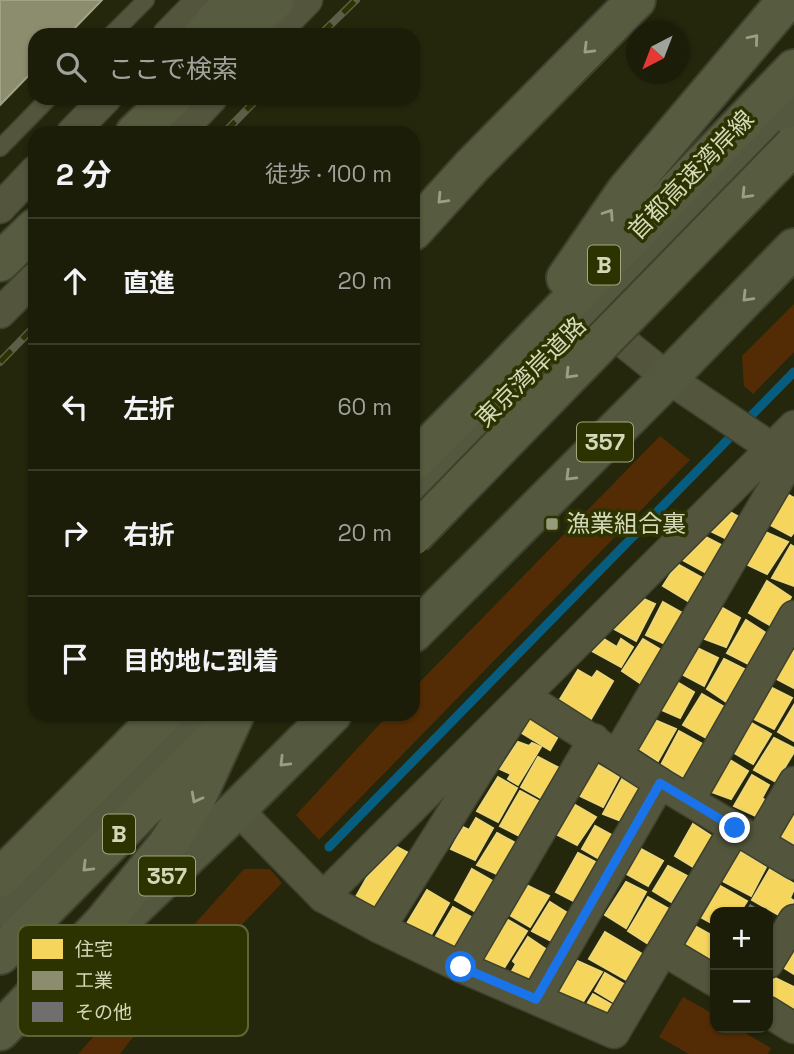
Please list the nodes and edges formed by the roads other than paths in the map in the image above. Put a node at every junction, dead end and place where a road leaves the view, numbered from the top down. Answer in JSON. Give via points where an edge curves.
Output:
{"nodes":[{"id":1,"x":146,"y":0,"type":"edge"},
{"id":2,"x":202,"y":0,"type":"edge"},
{"id":3,"x":234,"y":0,"type":"edge"},
{"id":4,"x":275,"y":0,"type":"edge"},
{"id":5,"x":307,"y":0,"type":"edge"},
{"id":6,"x":636,"y":0,"type":"edge"},
{"id":7,"x":787,"y":0,"type":"edge"},
{"id":8,"x":118,"y":28,"type":"edge"},
{"id":9,"x":174,"y":28,"type":"edge"},
{"id":10,"x":209,"y":28,"type":"edge"},
{"id":11,"x":245,"y":28,"type":"edge"},
{"id":12,"x":280,"y":28,"type":"edge"},
{"id":13,"x":794,"y":69,"type":"edge"},
{"id":14,"x":794,"y":103,"type":"edge"},
{"id":15,"x":42,"y":105,"type":"edge"},
{"id":16,"x":99,"y":105,"type":"edge"},
{"id":17,"x":141,"y":105,"type":"edge"},
{"id":18,"x":165,"y":105,"type":"edge"},
{"id":19,"x":205,"y":105,"type":"edge"},
{"id":20,"x":79,"y":126,"type":"edge"},
{"id":21,"x":122,"y":126,"type":"edge"},
{"id":22,"x":142,"y":126,"type":"edge"},
{"id":23,"x":185,"y":126,"type":"edge"},
{"id":24,"x":794,"y":145,"type":"edge"},
{"id":25,"x":0,"y":148,"type":"edge"},
{"id":26,"x":28,"y":178,"type":"edge"},
{"id":27,"x":0,"y":208,"type":"edge"},
{"id":28,"x":420,"y":224,"type":"edge"},
{"id":29,"x":794,"y":248,"type":"edge"},
{"id":30,"x":28,"y":285,"type":"edge"},
{"id":31,"x":0,"y":313,"type":"edge"},
{"id":32,"x":589,"y":314,"type":"junction"},
{"id":33,"x":502,"y":372,"type":"junction"},
{"id":34,"x":668,"y":378,"type":"junction"},
{"id":35,"x":794,"y":426,"type":"edge"},
{"id":36,"x":420,"y":455,"type":"edge"},
{"id":37,"x":785,"y":457,"type":"edge"},
{"id":38,"x":420,"y":483,"type":"edge"},
{"id":39,"x":420,"y":529,"type":"edge"},
{"id":40,"x":794,"y":615,"type":"edge"},
{"id":41,"x":420,"y":626,"type":"edge"},
{"id":42,"x":525,"y":697,"type":"junction"},
{"id":43,"x":156,"y":721,"type":"edge"},
{"id":44,"x":184,"y":721,"type":"edge"},
{"id":45,"x":230,"y":721,"type":"edge"},
{"id":46,"x":234,"y":721,"type":"edge"},
{"id":47,"x":325,"y":721,"type":"edge"},
{"id":48,"x":605,"y":747,"type":"junction"},
{"id":49,"x":794,"y":782,"type":"edge"},
{"id":50,"x":660,"y":783,"type":"junction"},
{"id":51,"x":689,"y":800,"type":"junction"},
{"id":52,"x":237,"y":809,"type":"junction"},
{"id":53,"x":747,"y":835,"type":"junction"},
{"id":54,"x":794,"y":864,"type":"edge"},
{"id":55,"x":0,"y":878,"type":"edge"},
{"id":56,"x":323,"y":897,"type":"junction"},
{"id":57,"x":0,"y":908,"type":"edge"},
{"id":58,"x":794,"y":920,"type":"edge"},
{"id":59,"x":30,"y":925,"type":"edge"},
{"id":60,"x":101,"y":925,"type":"edge"},
{"id":61,"x":114,"y":925,"type":"edge"},
{"id":62,"x":380,"y":928,"type":"junction"},
{"id":63,"x":18,"y":937,"type":"edge"},
{"id":64,"x":663,"y":950,"type":"junction"},
{"id":65,"x":0,"y":955,"type":"edge"},
{"id":66,"x":773,"y":955,"type":"edge"},
{"id":67,"x":461,"y":967,"type":"junction"},
{"id":68,"x":710,"y":978,"type":"edge"},
{"id":69,"x":536,"y":999,"type":"junction"},
{"id":70,"x":18,"y":1014,"type":"edge"},
{"id":71,"x":773,"y":1015,"type":"edge"},
{"id":72,"x":18,"y":1016,"type":"edge"},
{"id":73,"x":794,"y":1028,"type":"edge"},
{"id":74,"x":0,"y":1033,"type":"edge"}],
"edges":[{"from":1,"to":8,"type":"lane"},
{"from":2,"to":9,"type":"street"},
{"from":3,"to":10,"type":"highway"},
{"from":4,"to":11,"type":"highway"},
{"from":5,"to":12,"type":"street"},
{"from":6,"to":28,"type":"highway","one_way":true},
{"from":33,"to":7,"type":"highway","one_way":true,"via":[[626,191]]},
{"from":13,"to":33,"type":"highway","name":"首都高速湾岸線","number":"B"},
{"from":14,"to":32,"type":"highway","name":"東京湾岸道路"},
{"from":15,"to":25,"type":"lane"},
{"from":16,"to":20,"type":"street"},
{"from":17,"to":21,"type":"highway"},
{"from":18,"to":22,"type":"highway"},
{"from":19,"to":23,"type":"street"},
{"from":24,"to":39,"type":"highway","number":"B","one_way":true,"bridge":true},
{"from":26,"to":27,"type":"street"},
{"from":29,"to":34,"type":"highway","number":"357","one_way":true},
{"from":30,"to":31,"type":"street"},
{"from":32,"to":34,"type":"street"},
{"from":32,"to":38,"type":"highway","name":"東京湾岸道路"},
{"from":33,"to":36,"type":"highway","name":"首都高速湾岸線","number":"B"},
{"from":34,"to":37,"type":"street"},
{"from":34,"to":41,"type":"highway","number":"357","one_way":true},
{"from":35,"to":37,"type":"street"},
{"from":37,"to":42,"type":"street"},
{"from":37,"to":48,"type":"street"},
{"from":40,"to":51,"type":"street"},
{"from":42,"to":48,"type":"street"},
{"from":42,"to":56,"type":"street"},
{"from":42,"to":62,"type":"street"},
{"from":43,"to":55,"type":"highway","number":"B"},
{"from":44,"to":57,"type":"highway"},
{"from":45,"to":59,"type":"highway","number":"B","one_way":true},
{"from":46,"to":60,"type":"highway","one_way":true,"via":[[195,801],[167,845]]},
{"from":47,"to":52,"type":"highway","number":"357","one_way":true},
{"from":48,"to":50,"type":"street"},
{"from":48,"to":67,"type":"street"},
{"from":49,"to":53,"type":"street"},
{"from":50,"to":51,"type":"street"},
{"from":50,"to":69,"type":"street"},
{"from":51,"to":53,"type":"street"},
{"from":52,"to":56,"type":"street"},
{"from":52,"to":61,"type":"highway","number":"357"},
{"from":53,"to":54,"type":"street"},
{"from":53,"to":64,"type":"street"},
{"from":56,"to":62,"type":"street"},
{"from":58,"to":66,"type":"street"},
{"from":62,"to":67,"type":"street"},
{"from":63,"to":65,"type":"highway","number":"B","one_way":true},
{"from":64,"to":68,"type":"street"},
{"from":64,"to":69,"type":"street","via":[[614,1033]]},
{"from":67,"to":69,"type":"street"},
{"from":70,"to":74,"type":"highway","one_way":true},
{"from":71,"to":73,"type":"street"},
{"from":72,"to":74,"type":"highway","number":"357"}]}
